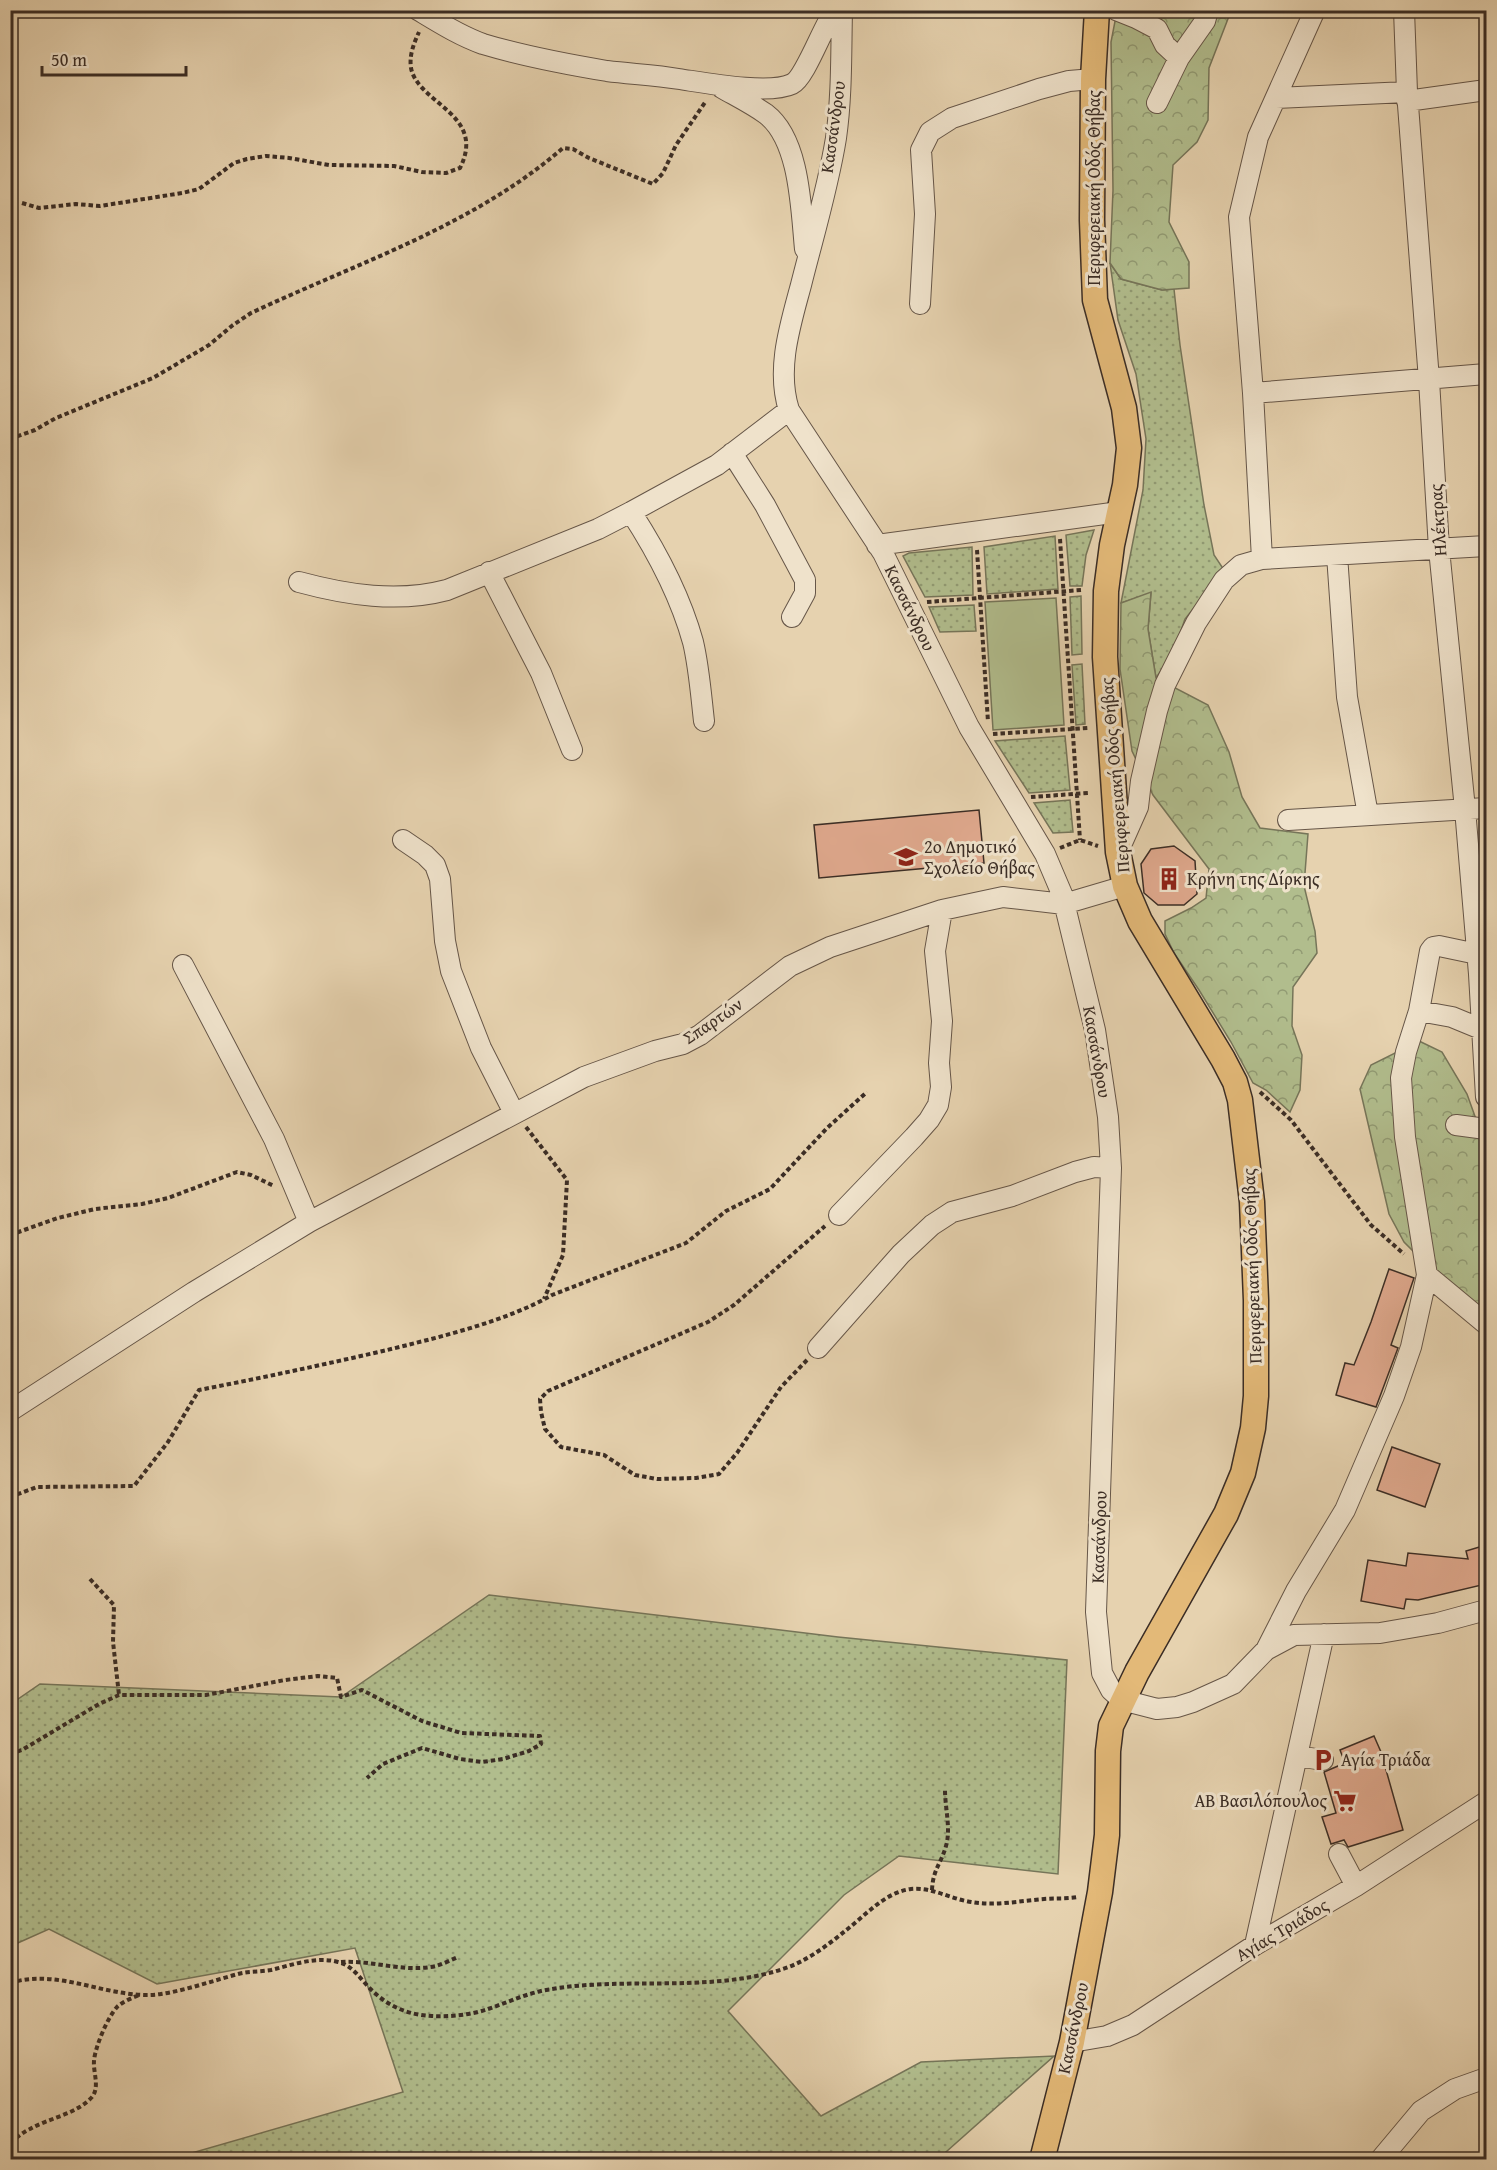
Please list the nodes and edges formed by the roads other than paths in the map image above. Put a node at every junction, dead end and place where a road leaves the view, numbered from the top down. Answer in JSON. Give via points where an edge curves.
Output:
{"nodes":[{"id":1,"x":835,"y":10,"type":"edge"},
{"id":2,"x":842,"y":10,"type":"edge"},
{"id":3,"x":1097,"y":10,"type":"edge"},
{"id":4,"x":1116,"y":10,"type":"edge"},
{"id":5,"x":1208,"y":10,"type":"edge"},
{"id":6,"x":1316,"y":10,"type":"edge"},
{"id":7,"x":1404,"y":10,"type":"edge"},
{"id":8,"x":422,"y":13,"type":"edge"},
{"id":9,"x":1179,"y":58,"type":"junction"},
{"id":10,"x":1093,"y":79,"type":"junction"},
{"id":11,"x":717,"y":85,"type":"junction"},
{"id":12,"x":1486,"y":90,"type":"edge"},
{"id":13,"x":1407,"y":97,"type":"junction"},
{"id":14,"x":1276,"y":98,"type":"junction"},
{"id":15,"x":1157,"y":103,"type":"dead end"},
{"id":16,"x":806,"y":264,"type":"junction"},
{"id":17,"x":920,"y":304,"type":"dead end"},
{"id":18,"x":1486,"y":374,"type":"edge"},
{"id":19,"x":1429,"y":380,"type":"junction"},
{"id":20,"x":1253,"y":393,"type":"junction"},
{"id":21,"x":789,"y":410,"type":"junction"},
{"id":22,"x":732,"y":453,"type":"junction"},
{"id":23,"x":631,"y":512,"type":"junction"},
{"id":24,"x":1119,"y":512,"type":"junction"},
{"id":25,"x":877,"y":544,"type":"junction"},
{"id":26,"x":1486,"y":546,"type":"edge"},
{"id":27,"x":1439,"y":549,"type":"junction"},
{"id":28,"x":1337,"y":555,"type":"junction"},
{"id":29,"x":1262,"y":559,"type":"junction"},
{"id":30,"x":489,"y":572,"type":"junction"},
{"id":31,"x":299,"y":582,"type":"dead end"},
{"id":32,"x":792,"y":617,"type":"dead end"},
{"id":33,"x":704,"y":721,"type":"dead end"},
{"id":34,"x":572,"y":750,"type":"dead end"},
{"id":35,"x":1486,"y":808,"type":"edge"},
{"id":36,"x":1465,"y":809,"type":"junction"},
{"id":37,"x":1368,"y":815,"type":"junction"},
{"id":38,"x":1288,"y":820,"type":"dead end"},
{"id":39,"x":403,"y":840,"type":"dead end"},
{"id":40,"x":1118,"y":852,"type":"junction"},
{"id":41,"x":1125,"y":886,"type":"junction"},
{"id":42,"x":1064,"y":904,"type":"junction"},
{"id":43,"x":942,"y":910,"type":"junction"},
{"id":44,"x":1477,"y":954,"type":"junction"},
{"id":45,"x":183,"y":965,"type":"dead end"},
{"id":46,"x":1419,"y":1011,"type":"junction"},
{"id":47,"x":1484,"y":1030,"type":"edge"},
{"id":48,"x":1486,"y":1097,"type":"edge"},
{"id":49,"x":514,"y":1113,"type":"junction"},
{"id":50,"x":1456,"y":1125,"type":"dead end"},
{"id":51,"x":1486,"y":1129,"type":"edge"},
{"id":52,"x":1111,"y":1168,"type":"junction"},
{"id":53,"x":839,"y":1215,"type":"road end"},
{"id":54,"x":309,"y":1222,"type":"junction"},
{"id":55,"x":1427,"y":1275,"type":"junction"},
{"id":56,"x":1486,"y":1324,"type":"edge"},
{"id":57,"x":818,"y":1348,"type":"road end"},
{"id":58,"x":10,"y":1411,"type":"edge"},
{"id":59,"x":1486,"y":1610,"type":"edge"},
{"id":60,"x":1324,"y":1634,"type":"junction"},
{"id":61,"x":1266,"y":1650,"type":"junction"},
{"id":62,"x":1122,"y":1700,"type":"junction"},
{"id":63,"x":1297,"y":1756,"type":"junction"},
{"id":64,"x":1323,"y":1760,"type":"dead end"},
{"id":65,"x":1486,"y":1802,"type":"edge"},
{"id":66,"x":1339,"y":1854,"type":"dead end"},
{"id":67,"x":1356,"y":1886,"type":"junction"},
{"id":68,"x":1255,"y":1945,"type":"junction"},
{"id":69,"x":1072,"y":2042,"type":"junction"},
{"id":70,"x":1486,"y":2078,"type":"edge"},
{"id":71,"x":1042,"y":2160,"type":"edge"},
{"id":72,"x":1380,"y":2160,"type":"edge"}],
"edges":[{"from":1,"to":11,"type":"street","via":[[794,84],[777,88]]},
{"from":2,"to":16,"type":"street","name":"Κασσάνδρου","via":[[836,138]]},
{"from":3,"to":10,"type":"main road","name":"Περιφερειακή Οδός Θήβας"},
{"from":4,"to":9,"type":"street","via":[[1157,29]]},
{"from":5,"to":9,"type":"street"},
{"from":6,"to":14,"type":"street"},
{"from":7,"to":13,"type":"street","name":"Ηλέκτρας"},
{"from":8,"to":11,"type":"street","via":[[480,43],[532,57]]},
{"from":9,"to":15,"type":"street"},
{"from":10,"to":17,"type":"street","via":[[1039,89],[952,118],[930,132],[921,150],[925,225]]},
{"from":10,"to":24,"type":"main road","name":"Περιφερειακή Οδός Θήβας","via":[[1095,300],[1124,408],[1129,448]]},
{"from":11,"to":16,"type":"street","via":[[767,115],[791,151]]},
{"from":12,"to":13,"type":"street"},
{"from":13,"to":14,"type":"street"},
{"from":13,"to":19,"type":"street","name":"Ηλέκτρας"},
{"from":14,"to":20,"type":"street","via":[[1258,136],[1239,217]]},
{"from":16,"to":21,"type":"street","name":"Κασσάνδρου","via":[[783,368]]},
{"from":18,"to":19,"type":"street"},
{"from":19,"to":20,"type":"street"},
{"from":19,"to":27,"type":"street","name":"Ηλέκτρας"},
{"from":20,"to":29,"type":"street"},
{"from":21,"to":22,"type":"street"},
{"from":21,"to":25,"type":"street","name":"Κασσάνδρου"},
{"from":22,"to":23,"type":"street"},
{"from":22,"to":32,"type":"street","via":[[805,580],[805,593]]},
{"from":23,"to":30,"type":"street"},
{"from":23,"to":33,"type":"street","via":[[667,573],[692,642]]},
{"from":24,"to":25,"type":"street"},
{"from":24,"to":40,"type":"main road","name":"Περιφερειακή Οδός Θήβας","via":[[1106,613]]},
{"from":25,"to":42,"type":"street","name":"Κασσάνδρου","via":[[969,728],[1045,854]]},
{"from":26,"to":27,"type":"street"},
{"from":27,"to":28,"type":"street"},
{"from":27,"to":36,"type":"street","name":"Ηλέκτρας"},
{"from":28,"to":29,"type":"street"},
{"from":28,"to":37,"type":"street","via":[[1347,698]]},
{"from":29,"to":40,"type":"street","via":[[1241,565],[1224,580],[1196,622],[1165,685],[1156,711],[1138,807]]},
{"from":30,"to":31,"type":"street","via":[[424,596],[335,592]]},
{"from":30,"to":34,"type":"street","via":[[541,673]]},
{"from":35,"to":36,"type":"street"},
{"from":36,"to":37,"type":"street"},
{"from":36,"to":44,"type":"street","name":"Ηλέκτρας"},
{"from":37,"to":38,"type":"street"},
{"from":39,"to":49,"type":"street","via":[[435,865],[451,971],[481,1048]]},
{"from":40,"to":41,"type":"main road","name":"Περιφερειακή Οδός Θήβας"},
{"from":41,"to":42,"type":"street"},
{"from":41,"to":62,"type":"main road","name":"Περιφερειακή Οδός Θήβας","via":[[1151,941],[1235,1082],[1240,1100],[1252,1202],[1256,1396],[1247,1458],[1226,1514]]},
{"from":42,"to":43,"type":"street","name":"Σπαρτών","via":[[1003,897]]},
{"from":42,"to":52,"type":"street","name":"Κασσάνδρου","via":[[1095,1030]]},
{"from":43,"to":49,"type":"street","name":"Σπαρτών","via":[[830,947],[790,966],[683,1044],[584,1077]]},
{"from":43,"to":53,"type":"street","via":[[935,951],[942,1021],[938,1105],[914,1137]]},
{"from":44,"to":46,"type":"street","via":[[1433,947],[1428,953]]},
{"from":44,"to":47,"type":"street","name":"Ηλέκτρας"},
{"from":45,"to":54,"type":"street","via":[[274,1139]]},
{"from":46,"to":47,"type":"street","via":[[1452,1017]]},
{"from":46,"to":55,"type":"street","via":[[1406,1052],[1401,1092]]},
{"from":47,"to":48,"type":"street","name":"Ηλέκτρας"},
{"from":49,"to":54,"type":"street","name":"Σπαρτών"},
{"from":50,"to":51,"type":"street"},
{"from":52,"to":57,"type":"street","via":[[1075,1172],[1012,1196],[952,1212],[901,1254]]},
{"from":52,"to":62,"type":"street","name":"Κασσάνδρου","via":[[1096,1612],[1102,1673]]},
{"from":54,"to":58,"type":"street","name":"Σπαρτών"},
{"from":55,"to":56,"type":"street"},
{"from":55,"to":61,"type":"street","via":[[1411,1347],[1371,1455],[1346,1510],[1296,1591]]},
{"from":59,"to":60,"type":"street","via":[[1380,1634]]},
{"from":60,"to":61,"type":"street","via":[[1294,1635]]},
{"from":60,"to":63,"type":"street"},
{"from":61,"to":62,"type":"street","via":[[1233,1684],[1193,1702],[1157,1709]]},
{"from":62,"to":69,"type":"main road","name":"Κασσάνδρου","via":[[1111,1726],[1107,1835],[1100,1892]]},
{"from":63,"to":64,"type":"street"},
{"from":63,"to":68,"type":"street"},
{"from":65,"to":67,"type":"street","name":"Αγίας Τριάδος"},
{"from":66,"to":67,"type":"street"},
{"from":67,"to":68,"type":"street","name":"Αγίας Τριάδος"},
{"from":68,"to":69,"type":"street","name":"Αγίας Τριάδος","via":[[1133,2025],[1107,2036]]},
{"from":69,"to":71,"type":"main road","name":"Κασσάνδρου"},
{"from":70,"to":72,"type":"street","via":[[1455,2089],[1421,2111]]}]}
